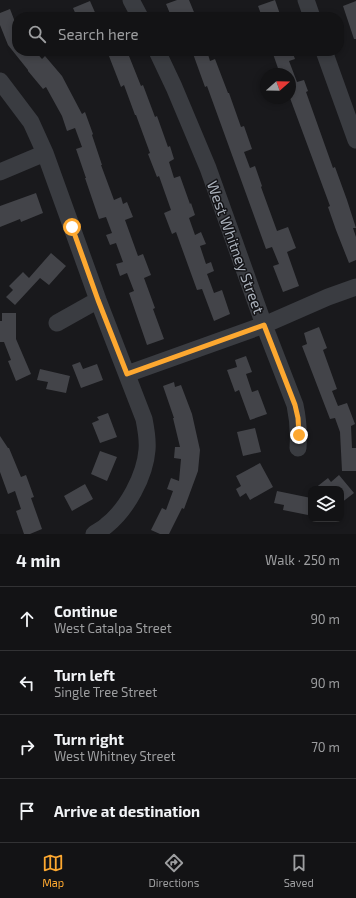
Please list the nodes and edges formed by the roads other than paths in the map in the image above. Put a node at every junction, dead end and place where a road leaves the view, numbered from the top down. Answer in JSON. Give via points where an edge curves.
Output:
{"nodes":[{"id":1,"x":131,"y":0,"type":"edge"},
{"id":2,"x":306,"y":0,"type":"edge"},
{"id":3,"x":137,"y":12,"type":"edge"},
{"id":4,"x":310,"y":12,"type":"edge"},
{"id":5,"x":159,"y":56,"type":"edge"},
{"id":6,"x":326,"y":56,"type":"edge"},
{"id":7,"x":0,"y":81,"type":"edge"},
{"id":8,"x":356,"y":140,"type":"edge"},
{"id":9,"x":45,"y":153,"type":"junction"},
{"id":10,"x":0,"y":172,"type":"edge"},
{"id":11,"x":356,"y":287,"type":"edge"},
{"id":12,"x":98,"y":300,"type":"junction"},
{"id":13,"x":57,"y":323,"type":"dead end"},
{"id":14,"x":264,"y":325,"type":"junction"},
{"id":15,"x":127,"y":374,"type":"junction"},
{"id":16,"x":298,"y":448,"type":"dead end"},
{"id":17,"x":94,"y":534,"type":"edge"}],
"edges":[{"from":1,"to":3,"type":"street"},
{"from":2,"to":4,"type":"street"},
{"from":5,"to":14,"type":"street","name":"West Whitney Street","via":[[208,168]]},
{"from":6,"to":8,"type":"street"},
{"from":7,"to":9,"type":"street","via":[[31,122]]},
{"from":9,"to":10,"type":"street"},
{"from":9,"to":12,"type":"street"},
{"from":11,"to":14,"type":"street"},
{"from":12,"to":13,"type":"street"},
{"from":12,"to":15,"type":"street"},
{"from":14,"to":15,"type":"street"},
{"from":14,"to":16,"type":"street","name":"West Whitney Street","via":[[295,405],[298,418]]},
{"from":15,"to":17,"type":"street","via":[[144,419],[147,451],[142,472],[122,510]]}]}
